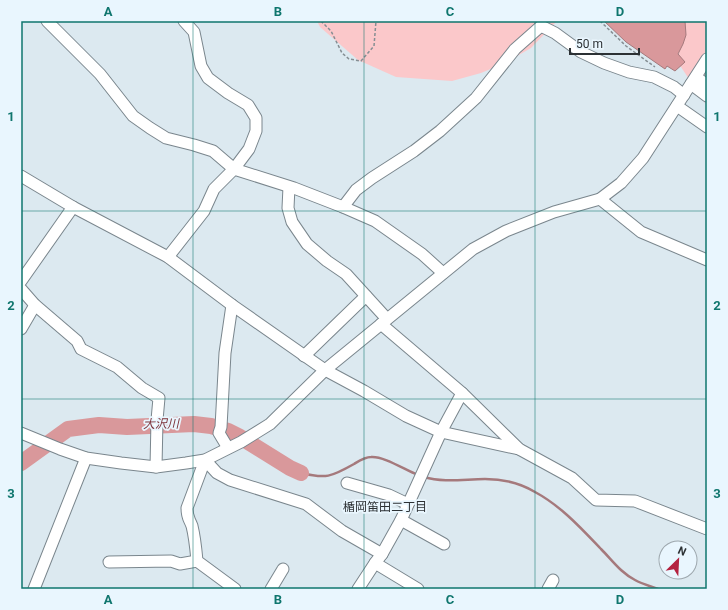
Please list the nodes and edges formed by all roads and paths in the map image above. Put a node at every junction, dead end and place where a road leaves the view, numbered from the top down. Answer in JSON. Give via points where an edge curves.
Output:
{"nodes":[{"id":1,"x":47,"y":21,"type":"edge"},
{"id":2,"x":184,"y":21,"type":"edge"},
{"id":3,"x":321,"y":21,"type":"edge"},
{"id":4,"x":376,"y":21,"type":"edge"},
{"id":5,"x":600,"y":21,"type":"edge"},
{"id":6,"x":707,"y":59,"type":"edge"},
{"id":7,"x":656,"y":68,"type":"dead end"},
{"id":8,"x":693,"y":81,"type":"junction"},
{"id":9,"x":707,"y":85,"type":"edge"},
{"id":10,"x":684,"y":95,"type":"junction"},
{"id":11,"x":707,"y":96,"type":"edge"},
{"id":12,"x":676,"y":106,"type":"junction"},
{"id":13,"x":707,"y":127,"type":"edge"},
{"id":14,"x":234,"y":168,"type":"junction"},
{"id":15,"x":21,"y":176,"type":"edge"},
{"id":16,"x":289,"y":187,"type":"junction"},
{"id":17,"x":600,"y":199,"type":"junction"},
{"id":18,"x":73,"y":207,"type":"junction"},
{"id":19,"x":343,"y":207,"type":"junction"},
{"id":20,"x":168,"y":257,"type":"junction"},
{"id":21,"x":707,"y":260,"type":"edge"},
{"id":22,"x":443,"y":273,"type":"junction"},
{"id":23,"x":21,"y":281,"type":"edge"},
{"id":24,"x":21,"y":289,"type":"edge"},
{"id":25,"x":366,"y":296,"type":"junction"},
{"id":26,"x":35,"y":305,"type":"junction"},
{"id":27,"x":232,"y":305,"type":"junction"},
{"id":28,"x":384,"y":321,"type":"junction"},
{"id":29,"x":21,"y":329,"type":"edge"},
{"id":30,"x":304,"y":356,"type":"junction"},
{"id":31,"x":325,"y":370,"type":"junction"},
{"id":32,"x":462,"y":393,"type":"junction"},
{"id":33,"x":441,"y":432,"type":"junction"},
{"id":34,"x":21,"y":433,"type":"edge"},
{"id":35,"x":228,"y":448,"type":"junction"},
{"id":36,"x":519,"y":448,"type":"junction"},
{"id":37,"x":86,"y":458,"type":"junction"},
{"id":38,"x":205,"y":460,"type":"junction"},
{"id":39,"x":156,"y":467,"type":"junction"},
{"id":40,"x":347,"y":483,"type":"dead end"},
{"id":41,"x":408,"y":504,"type":"junction"},
{"id":42,"x":401,"y":520,"type":"junction"},
{"id":43,"x":707,"y":529,"type":"edge"},
{"id":44,"x":444,"y":544,"type":"dead end"},
{"id":45,"x":379,"y":558,"type":"junction"},
{"id":46,"x":197,"y":561,"type":"junction"},
{"id":47,"x":109,"y":562,"type":"dead end"},
{"id":48,"x":283,"y":568,"type":"dead end"},
{"id":49,"x":34,"y":589,"type":"edge"},
{"id":50,"x":235,"y":589,"type":"edge"},
{"id":51,"x":271,"y":589,"type":"edge"},
{"id":52,"x":358,"y":589,"type":"edge"},
{"id":53,"x":418,"y":589,"type":"edge"}],
"edges":[{"from":1,"to":14,"type":"street","via":[[100,74],[133,116],[166,138],[214,151]]},
{"from":2,"to":14,"type":"street","via":[[194,32],[201,66],[208,78],[248,104],[256,118],[256,130],[249,149]]},
{"from":3,"to":4,"type":"path","via":[[331,31],[342,54],[349,59],[361,61],[374,46]]},
{"from":5,"to":7,"type":"path","via":[[626,46]]},
{"from":6,"to":8,"type":"street"},
{"from":8,"to":9,"type":"street"},
{"from":8,"to":10,"type":"street"},
{"from":8,"to":11,"type":"street"},
{"from":10,"to":12,"type":"street"},
{"from":10,"to":19,"type":"street","via":[[654,77],[629,72],[581,52],[541,26],[515,49],[476,98],[440,131],[356,190]]},
{"from":12,"to":13,"type":"street"},
{"from":12,"to":17,"type":"street","via":[[642,158],[622,183]]},
{"from":14,"to":16,"type":"street"},
{"from":14,"to":20,"type":"street","via":[[214,190],[204,211]]},
{"from":15,"to":18,"type":"street"},
{"from":16,"to":19,"type":"street"},
{"from":16,"to":25,"type":"street","via":[[288,208],[292,222],[307,244],[346,274]]},
{"from":17,"to":21,"type":"street","via":[[641,232]]},
{"from":17,"to":22,"type":"street","via":[[554,212],[506,231],[473,249]]},
{"from":18,"to":20,"type":"street"},
{"from":18,"to":23,"type":"street"},
{"from":19,"to":22,"type":"street","via":[[375,221],[422,254]]},
{"from":20,"to":27,"type":"street"},
{"from":22,"to":28,"type":"street"},
{"from":24,"to":26,"type":"street"},
{"from":25,"to":28,"type":"street"},
{"from":25,"to":30,"type":"street"},
{"from":26,"to":29,"type":"street"},
{"from":26,"to":39,"type":"street","via":[[77,341],[81,349],[118,367],[142,388],[159,398]]},
{"from":27,"to":30,"type":"street"},
{"from":27,"to":35,"type":"street","via":[[225,353],[220,430]]},
{"from":28,"to":31,"type":"street"},
{"from":28,"to":32,"type":"street"},
{"from":30,"to":31,"type":"street"},
{"from":31,"to":33,"type":"street","via":[[406,416]]},
{"from":31,"to":35,"type":"street","via":[[270,424]]},
{"from":32,"to":33,"type":"street"},
{"from":32,"to":36,"type":"street"},
{"from":33,"to":36,"type":"street"},
{"from":33,"to":41,"type":"street"},
{"from":34,"to":37,"type":"street"},
{"from":35,"to":38,"type":"street"},
{"from":36,"to":43,"type":"street","via":[[572,478],[596,500],[634,501]]},
{"from":37,"to":39,"type":"street"},
{"from":37,"to":49,"type":"street"},
{"from":38,"to":39,"type":"street"},
{"from":38,"to":45,"type":"street","via":[[217,473],[230,480],[306,504]]},
{"from":38,"to":46,"type":"street","via":[[187,508]]},
{"from":40,"to":41,"type":"street","via":[[389,495]]},
{"from":41,"to":42,"type":"street"},
{"from":42,"to":44,"type":"street"},
{"from":42,"to":45,"type":"street"},
{"from":45,"to":52,"type":"street"},
{"from":45,"to":53,"type":"street"},
{"from":46,"to":47,"type":"street","via":[[180,564],[171,561]]},
{"from":46,"to":50,"type":"street"},
{"from":48,"to":51,"type":"street"}]}
